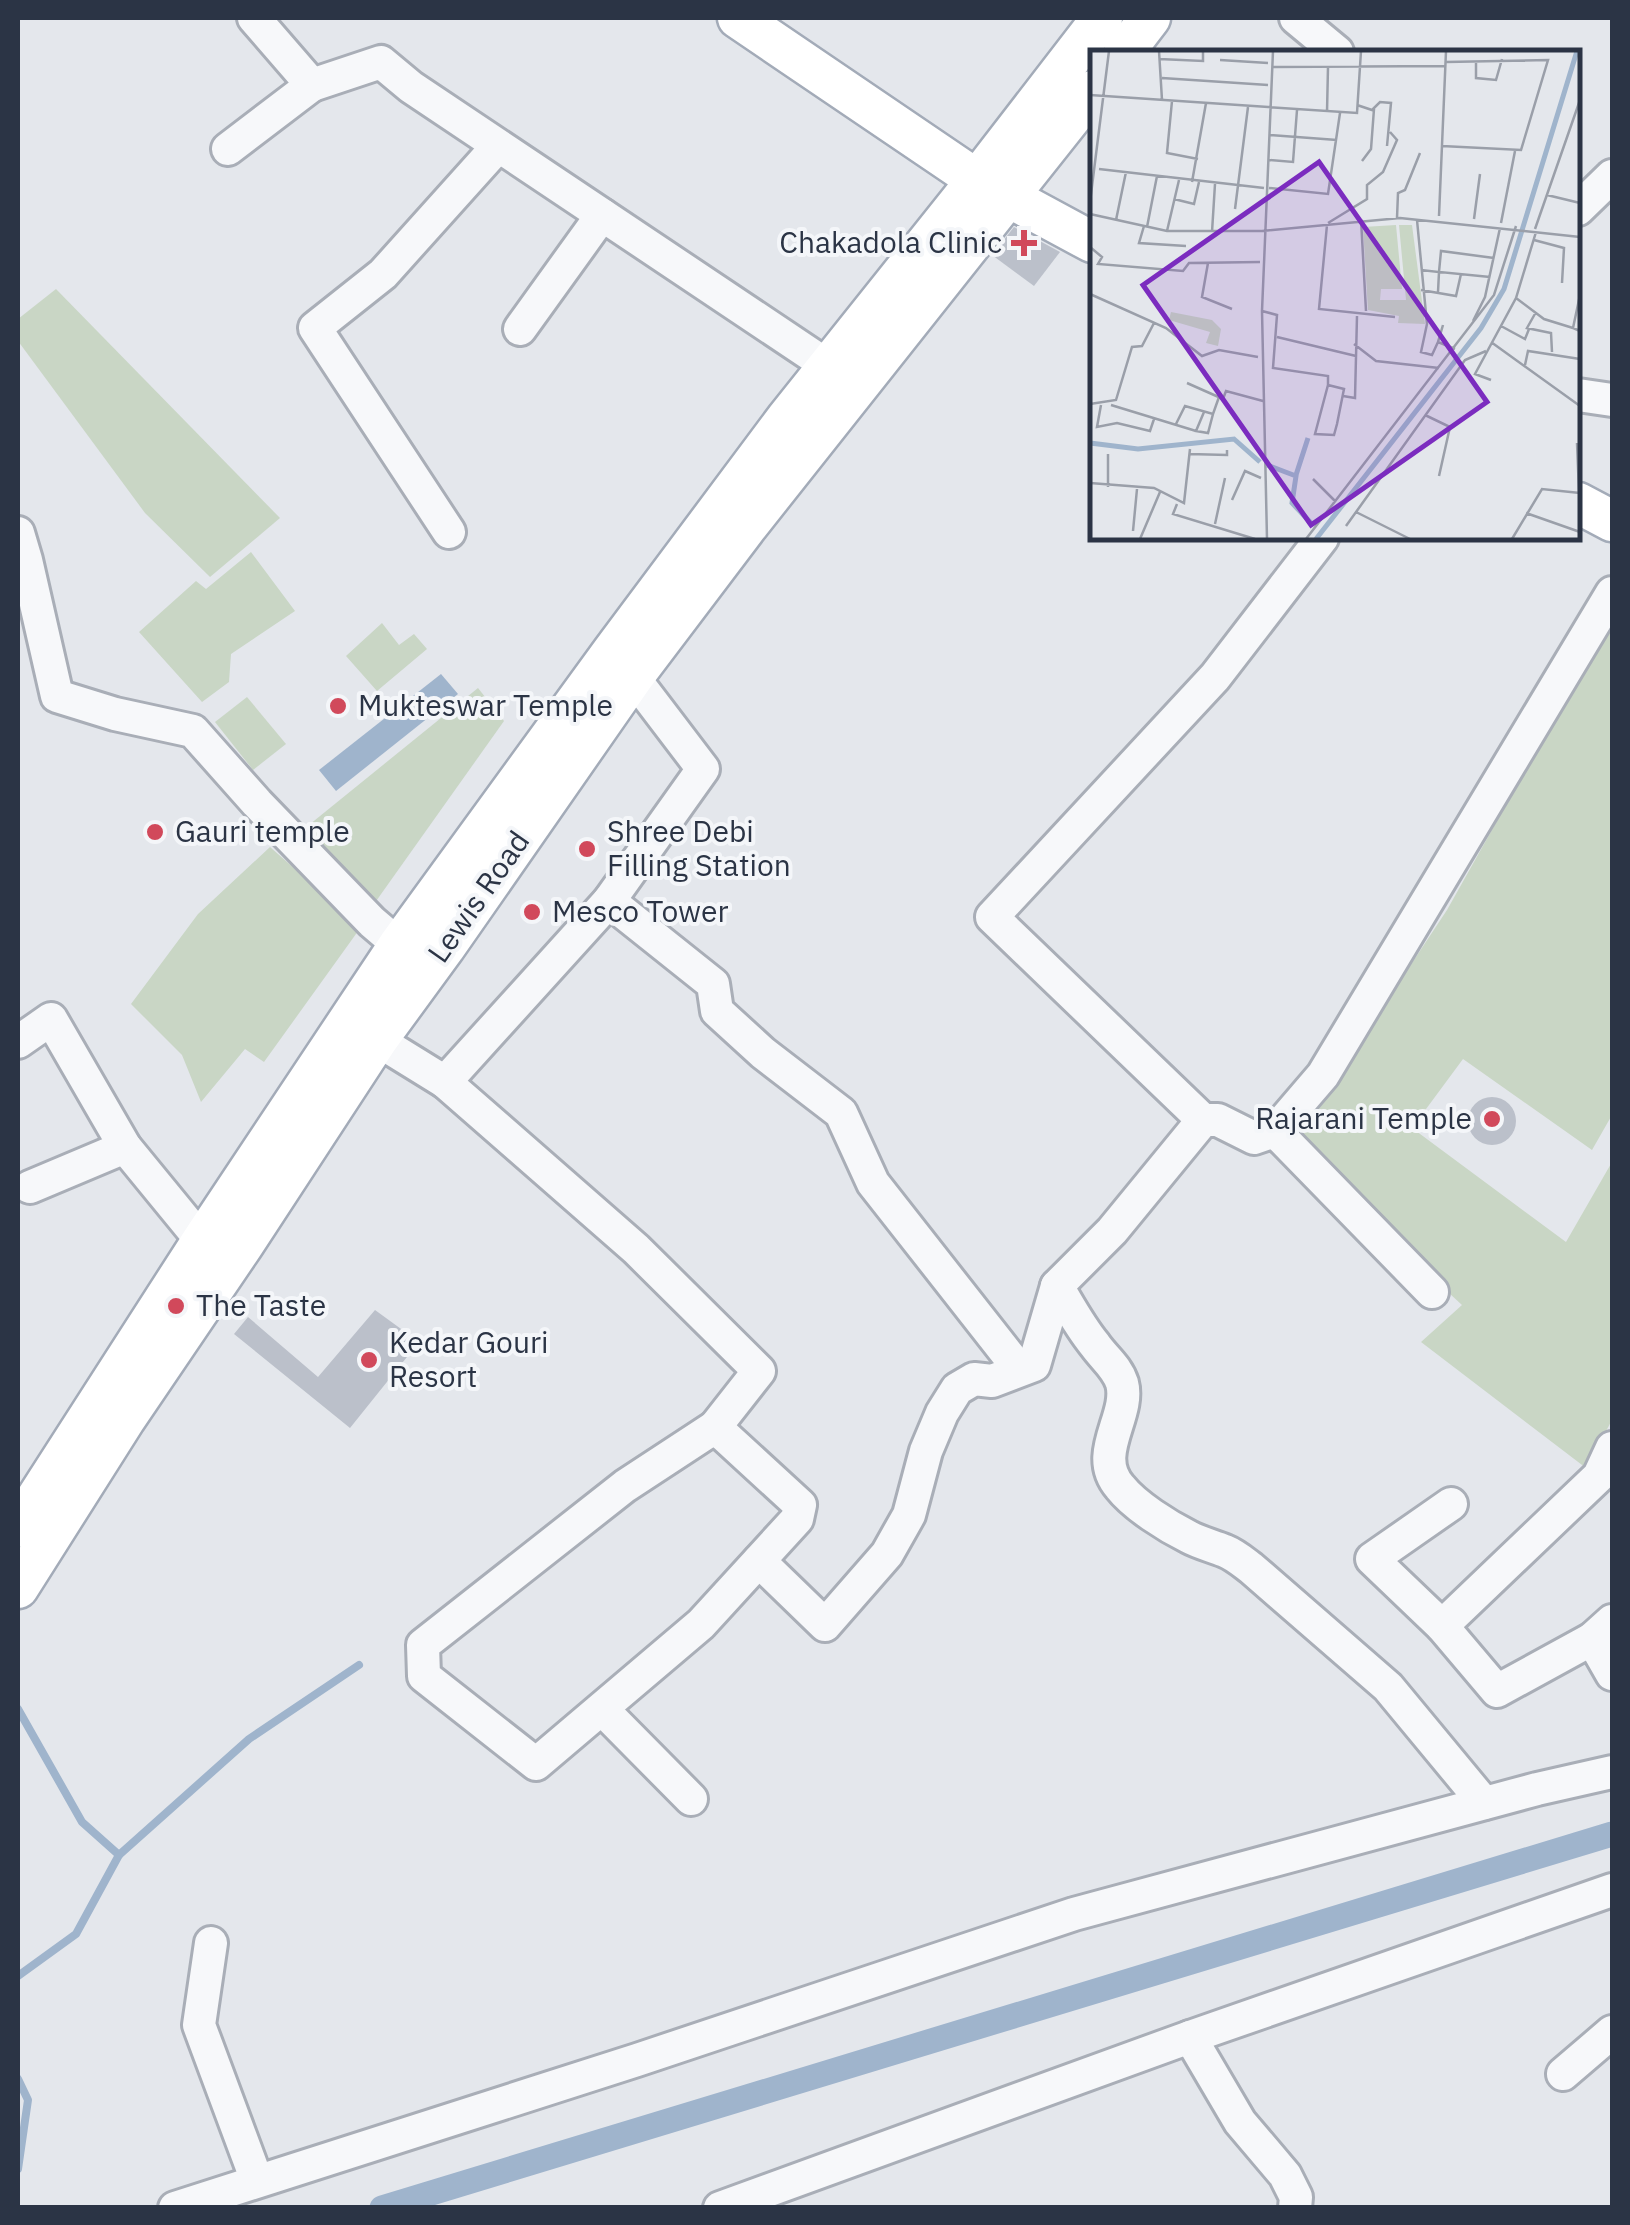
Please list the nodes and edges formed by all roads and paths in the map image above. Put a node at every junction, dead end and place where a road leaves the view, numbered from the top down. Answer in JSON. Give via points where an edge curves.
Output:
{"nodes":[{"id":1,"x":254,"y":18,"type":"edge"},
{"id":2,"x":738,"y":18,"type":"edge"},
{"id":3,"x":1102,"y":18,"type":"edge"},
{"id":4,"x":1150,"y":18,"type":"edge"},
{"id":5,"x":1296,"y":18,"type":"edge"},
{"id":6,"x":1126,"y":50,"type":"edge"},
{"id":7,"x":1334,"y":50,"type":"edge"},
{"id":8,"x":312,"y":85,"type":"junction"},
{"id":9,"x":1090,"y":93,"type":"edge"},
{"id":10,"x":498,"y":146,"type":"junction"},
{"id":11,"x":228,"y":149,"type":"dead end"},
{"id":12,"x":1612,"y":176,"type":"edge"},
{"id":13,"x":992,"y":188,"type":"junction"},
{"id":14,"x":1580,"y":207,"type":"edge"},
{"id":15,"x":602,"y":216,"type":"junction"},
{"id":16,"x":962,"y":226,"type":"junction"},
{"id":17,"x":1090,"y":241,"type":"edge"},
{"id":18,"x":520,"y":329,"type":"dead end"},
{"id":19,"x":828,"y":366,"type":"junction"},
{"id":20,"x":1580,"y":396,"type":"edge"},
{"id":21,"x":1612,"y":400,"type":"edge"},
{"id":22,"x":1580,"y":504,"type":"edge"},
{"id":23,"x":1612,"y":521,"type":"edge"},
{"id":24,"x":18,"y":532,"type":"edge"},
{"id":25,"x":449,"y":532,"type":"dead end"},
{"id":26,"x":1320,"y":540,"type":"edge"},
{"id":27,"x":1612,"y":592,"type":"edge"},
{"id":28,"x":633,"y":677,"type":"junction"},
{"id":29,"x":609,"y":901,"type":"junction"},
{"id":30,"x":399,"y":946,"type":"junction"},
{"id":31,"x":377,"y":1040,"type":"junction"},
{"id":32,"x":18,"y":1042,"type":"edge"},
{"id":33,"x":445,"y":1082,"type":"junction"},
{"id":34,"x":1203,"y":1120,"type":"junction"},
{"id":35,"x":1275,"y":1131,"type":"junction"},
{"id":36,"x":124,"y":1147,"type":"junction"},
{"id":37,"x":30,"y":1186,"type":"dead end"},
{"id":38,"x":202,"y":1241,"type":"junction"},
{"id":39,"x":243,"y":1245,"type":"junction"},
{"id":40,"x":1058,"y":1286,"type":"junction"},
{"id":41,"x":1432,"y":1292,"type":"dead end"},
{"id":42,"x":1019,"y":1369,"type":"junction"},
{"id":43,"x":715,"y":1428,"type":"junction"},
{"id":44,"x":1612,"y":1448,"type":"edge"},
{"id":45,"x":1452,"y":1504,"type":"dead end"},
{"id":46,"x":18,"y":1527,"type":"edge"},
{"id":47,"x":758,"y":1561,"type":"junction"},
{"id":48,"x":18,"y":1588,"type":"edge"},
{"id":49,"x":1442,"y":1626,"type":"junction"},
{"id":50,"x":1602,"y":1630,"type":"edge"},
{"id":51,"x":1612,"y":1674,"type":"edge"},
{"id":52,"x":602,"y":1709,"type":"junction"},
{"id":53,"x":1612,"y":1772,"type":"edge"},
{"id":54,"x":692,"y":1798,"type":"dead end"},
{"id":55,"x":1484,"y":1803,"type":"junction"},
{"id":56,"x":1612,"y":1890,"type":"edge"},
{"id":57,"x":211,"y":1943,"type":"dead end"},
{"id":58,"x":1612,"y":2032,"type":"edge"},
{"id":59,"x":1190,"y":2037,"type":"junction"},
{"id":60,"x":1563,"y":2074,"type":"dead end"},
{"id":61,"x":257,"y":2181,"type":"junction"},
{"id":62,"x":175,"y":2208,"type":"edge"},
{"id":63,"x":720,"y":2208,"type":"edge"},
{"id":64,"x":1295,"y":2208,"type":"edge"}],
"edges":[{"from":1,"to":8,"type":"street"},
{"from":2,"to":13,"type":"main road"},
{"from":3,"to":13,"type":"main road"},
{"from":4,"to":6,"type":"main road"},
{"from":5,"to":7,"type":"street"},
{"from":8,"to":10,"type":"street","via":[[381,62]]},
{"from":8,"to":11,"type":"street"},
{"from":9,"to":13,"type":"main road"},
{"from":10,"to":15,"type":"street"},
{"from":10,"to":25,"type":"street","via":[[383,274],[315,328]]},
{"from":12,"to":14,"type":"street"},
{"from":13,"to":16,"type":"main road"},
{"from":13,"to":17,"type":"main road"},
{"from":15,"to":18,"type":"street"},
{"from":15,"to":19,"type":"street"},
{"from":16,"to":19,"type":"main road","name":"Lewis Road"},
{"from":16,"to":28,"type":"main road","name":"Lewis Road"},
{"from":19,"to":30,"type":"main road","name":"Lewis Road"},
{"from":20,"to":21,"type":"street"},
{"from":22,"to":23,"type":"main road"},
{"from":24,"to":30,"type":"street","via":[[57,696],[193,731]]},
{"from":26,"to":34,"type":"street","via":[[1216,677],[992,917]]},
{"from":27,"to":35,"type":"street","via":[[1323,1075]]},
{"from":28,"to":29,"type":"street","via":[[703,768]]},
{"from":28,"to":31,"type":"main road","name":"Lewis Road"},
{"from":29,"to":33,"type":"street"},
{"from":29,"to":42,"type":"street","via":[[713,984],[717,1010],[841,1113],[873,1183]]},
{"from":30,"to":38,"type":"main road","name":"Lewis Road"},
{"from":31,"to":33,"type":"street"},
{"from":31,"to":39,"type":"main road","name":"Lewis Road"},
{"from":32,"to":36,"type":"street","via":[[51,1019]]},
{"from":33,"to":43,"type":"street","via":[[636,1249],[760,1371]]},
{"from":34,"to":35,"type":"street","via":[[1254,1138]]},
{"from":34,"to":40,"type":"street"},
{"from":35,"to":41,"type":"street"},
{"from":36,"to":37,"type":"street"},
{"from":36,"to":38,"type":"street"},
{"from":38,"to":39,"type":"street"},
{"from":38,"to":46,"type":"main road","name":"Lewis Road"},
{"from":39,"to":48,"type":"main road","name":"Lewis Road"},
{"from":40,"to":42,"type":"street","via":[[1034,1364]]},
{"from":40,"to":55,"type":"street","via":[[1121,1380],[1124,1394],[1110,1447],[1118,1486],[1190,1538],[1252,1568],[1388,1687]]},
{"from":42,"to":47,"type":"street","via":[[957,1389],[888,1554],[825,1625]]},
{"from":43,"to":47,"type":"street","via":[[800,1505],[797,1519]]},
{"from":43,"to":52,"type":"street","via":[[625,1486],[423,1645],[424,1676],[536,1764]]},
{"from":44,"to":49,"type":"street","via":[[1599,1476]]},
{"from":45,"to":49,"type":"street","via":[[1372,1558]]},
{"from":47,"to":52,"type":"street","via":[[701,1624]]},
{"from":49,"to":50,"type":"street","via":[[1497,1691]]},
{"from":50,"to":51,"type":"street"},
{"from":52,"to":54,"type":"street"},
{"from":53,"to":55,"type":"street"},
{"from":55,"to":61,"type":"street","via":[[1074,1914]]},
{"from":56,"to":59,"type":"street"},
{"from":57,"to":61,"type":"street","via":[[199,2025]]},
{"from":58,"to":60,"type":"street"},
{"from":59,"to":63,"type":"street"},
{"from":59,"to":64,"type":"street","via":[[1240,2122],[1285,2175]]},
{"from":61,"to":62,"type":"street"}]}
